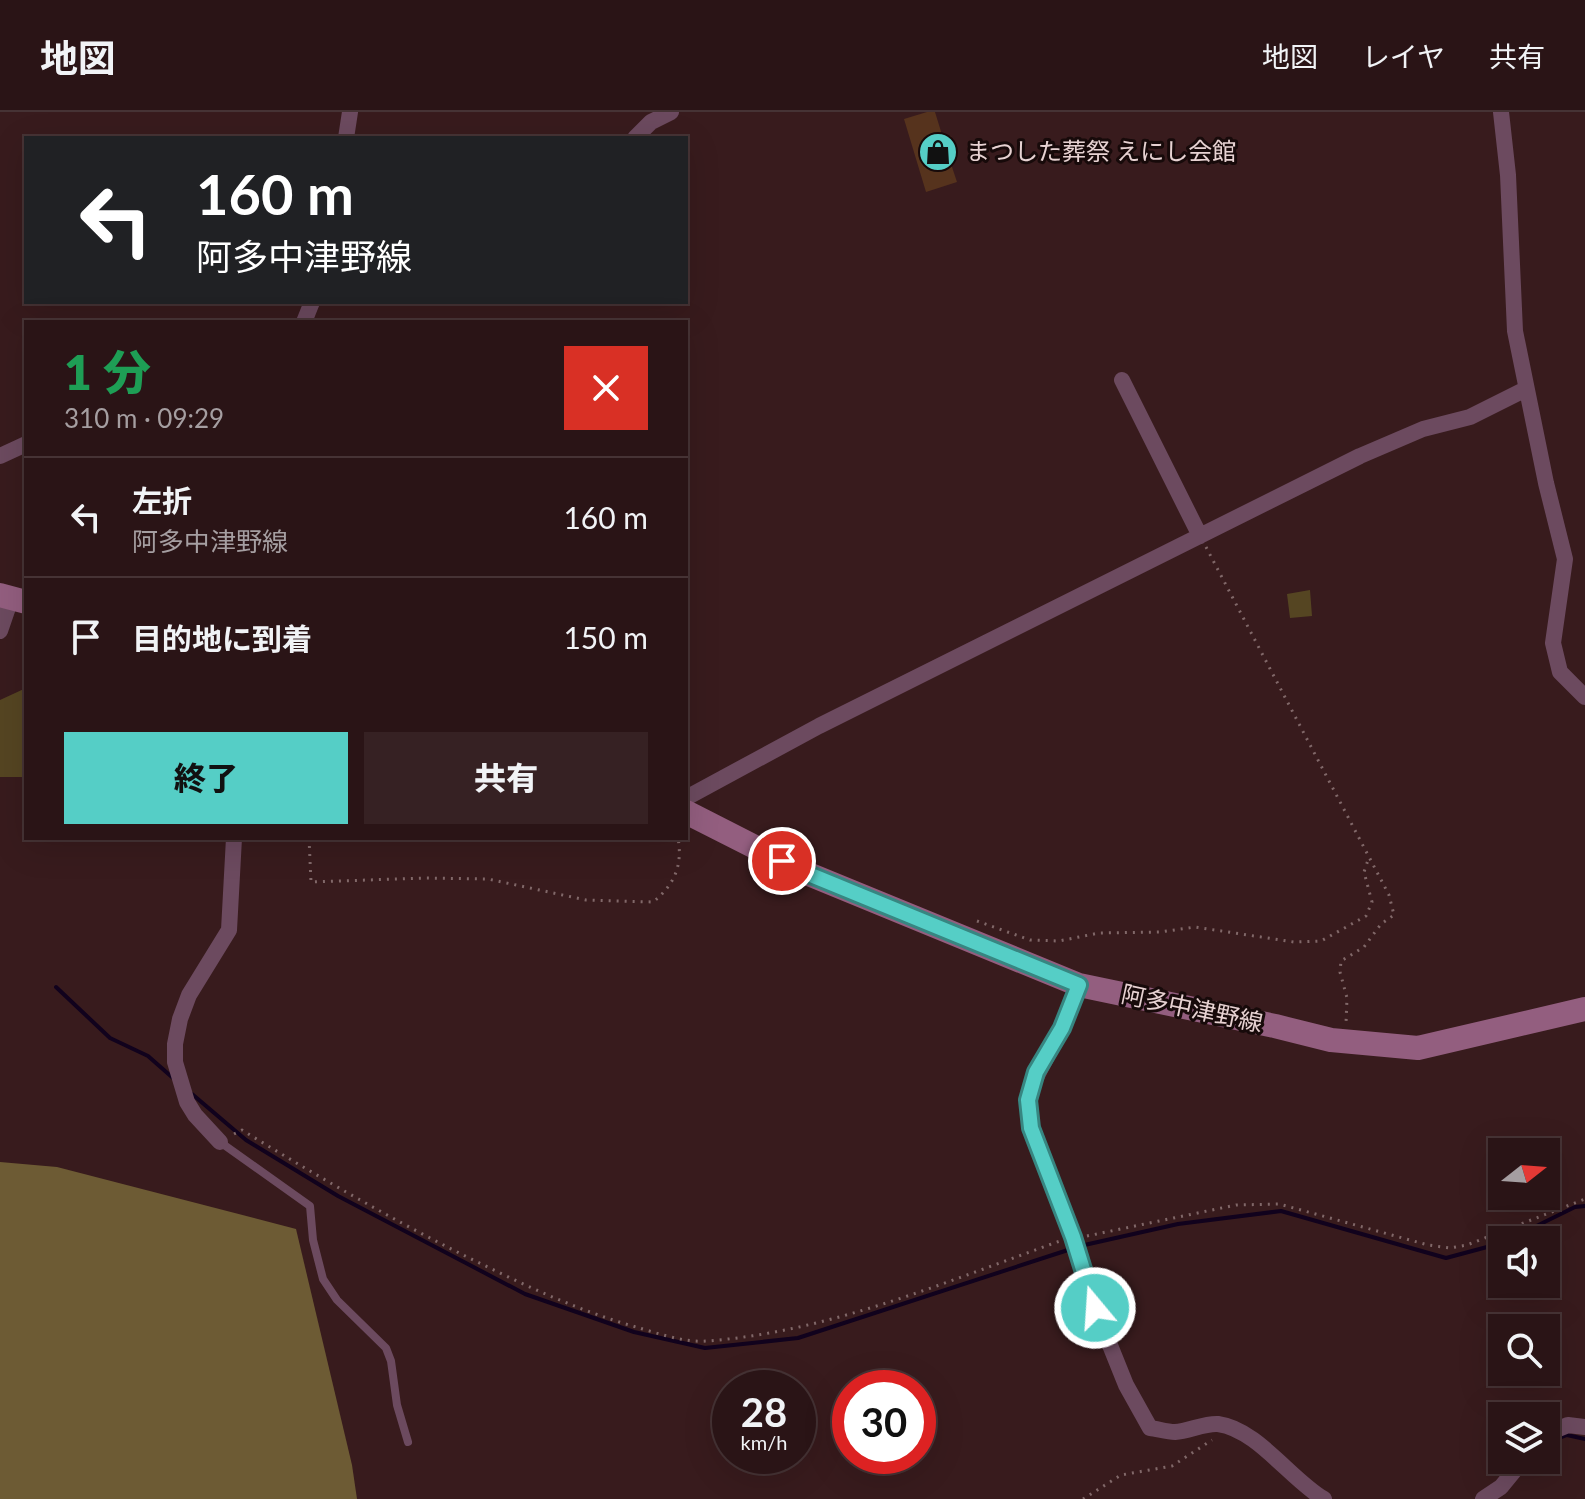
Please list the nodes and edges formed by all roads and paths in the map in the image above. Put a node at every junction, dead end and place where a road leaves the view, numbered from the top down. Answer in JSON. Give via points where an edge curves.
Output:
{"nodes":[{"id":1,"x":350,"y":112,"type":"edge"},
{"id":2,"x":671,"y":112,"type":"edge"},
{"id":3,"x":1501,"y":112,"type":"edge"},
{"id":4,"x":346,"y":136,"type":"edge"},
{"id":5,"x":637,"y":136,"type":"edge"},
{"id":6,"x":1122,"y":380,"type":"dead end"},
{"id":7,"x":1526,"y":389,"type":"junction"},
{"id":8,"x":24,"y":445,"type":"edge"},
{"id":9,"x":0,"y":456,"type":"edge"},
{"id":10,"x":1200,"y":536,"type":"junction"},
{"id":11,"x":12,"y":599,"type":"edge"},
{"id":12,"x":0,"y":631,"type":"edge"},
{"id":13,"x":1585,"y":697,"type":"edge"},
{"id":14,"x":688,"y":797,"type":"edge"},
{"id":15,"x":688,"y":813,"type":"edge"},
{"id":16,"x":234,"y":840,"type":"edge"},
{"id":17,"x":309,"y":840,"type":"edge"},
{"id":18,"x":678,"y":840,"type":"edge"},
{"id":19,"x":1369,"y":858,"type":"junction"},
{"id":20,"x":974,"y":920,"type":"dead end"},
{"id":21,"x":1079,"y":985,"type":"junction"},
{"id":22,"x":1585,"y":1009,"type":"edge"},
{"id":23,"x":1345,"y":1042,"type":"junction"},
{"id":24,"x":220,"y":1142,"type":"junction"},
{"id":25,"x":1585,"y":1199,"type":"edge"},
{"id":26,"x":1073,"y":1237,"type":"junction"},
{"id":27,"x":1585,"y":1427,"type":"edge"},
{"id":28,"x":1560,"y":1428,"type":"edge"},
{"id":29,"x":1214,"y":1439,"type":"dead end"},
{"id":30,"x":408,"y":1442,"type":"dead end"},
{"id":31,"x":1512,"y":1474,"type":"edge"},
{"id":32,"x":1083,"y":1499,"type":"edge"},
{"id":33,"x":1324,"y":1499,"type":"edge"},
{"id":34,"x":1483,"y":1499,"type":"edge"}],
"edges":[{"from":1,"to":4,"type":"street"},
{"from":2,"to":5,"type":"street"},
{"from":3,"to":7,"type":"street","via":[[1515,331]]},
{"from":6,"to":10,"type":"street"},
{"from":7,"to":10,"type":"street","via":[[1470,417],[1423,429],[1360,456]]},
{"from":7,"to":13,"type":"street","via":[[1565,559],[1553,629],[1555,656],[1560,672]]},
{"from":8,"to":9,"type":"street"},
{"from":10,"to":14,"type":"street"},
{"from":10,"to":19,"type":"path"},
{"from":11,"to":12,"type":"street"},
{"from":15,"to":21,"type":"street","name":"阿多中津野線","via":[[806,873]]},
{"from":16,"to":24,"type":"street","via":[[229,930],[189,995],[175,1044],[187,1102]]},
{"from":17,"to":18,"type":"path","via":[[311,882],[488,879],[586,900],[653,902],[670,888],[681,854]]},
{"from":19,"to":20,"type":"path","via":[[1364,872],[1372,902],[1366,916],[1321,941],[1195,927],[1030,940]]},
{"from":19,"to":23,"type":"path","via":[[1385,884],[1394,915],[1364,947],[1341,961],[1347,998]]},
{"from":21,"to":23,"type":"street","name":"阿多中津野線"},
{"from":21,"to":26,"type":"street","via":[[1036,1072],[1028,1100],[1031,1128]]},
{"from":22,"to":23,"type":"street","name":"阿多中津野線","via":[[1418,1048]]},
{"from":24,"to":26,"type":"path","via":[[242,1130],[354,1198],[534,1289],[607,1319],[703,1342],[818,1324]]},
{"from":24,"to":30,"type":"lane","via":[[310,1206],[323,1279],[386,1348]]},
{"from":25,"to":26,"type":"path","via":[[1450,1248],[1279,1204],[1236,1205]]},
{"from":26,"to":33,"type":"street","via":[[1095,1308],[1150,1428],[1175,1432],[1217,1424],[1241,1433]]},
{"from":27,"to":28,"type":"street"},
{"from":29,"to":32,"type":"path","via":[[1172,1466],[1121,1475]]},
{"from":31,"to":34,"type":"street"}]}
